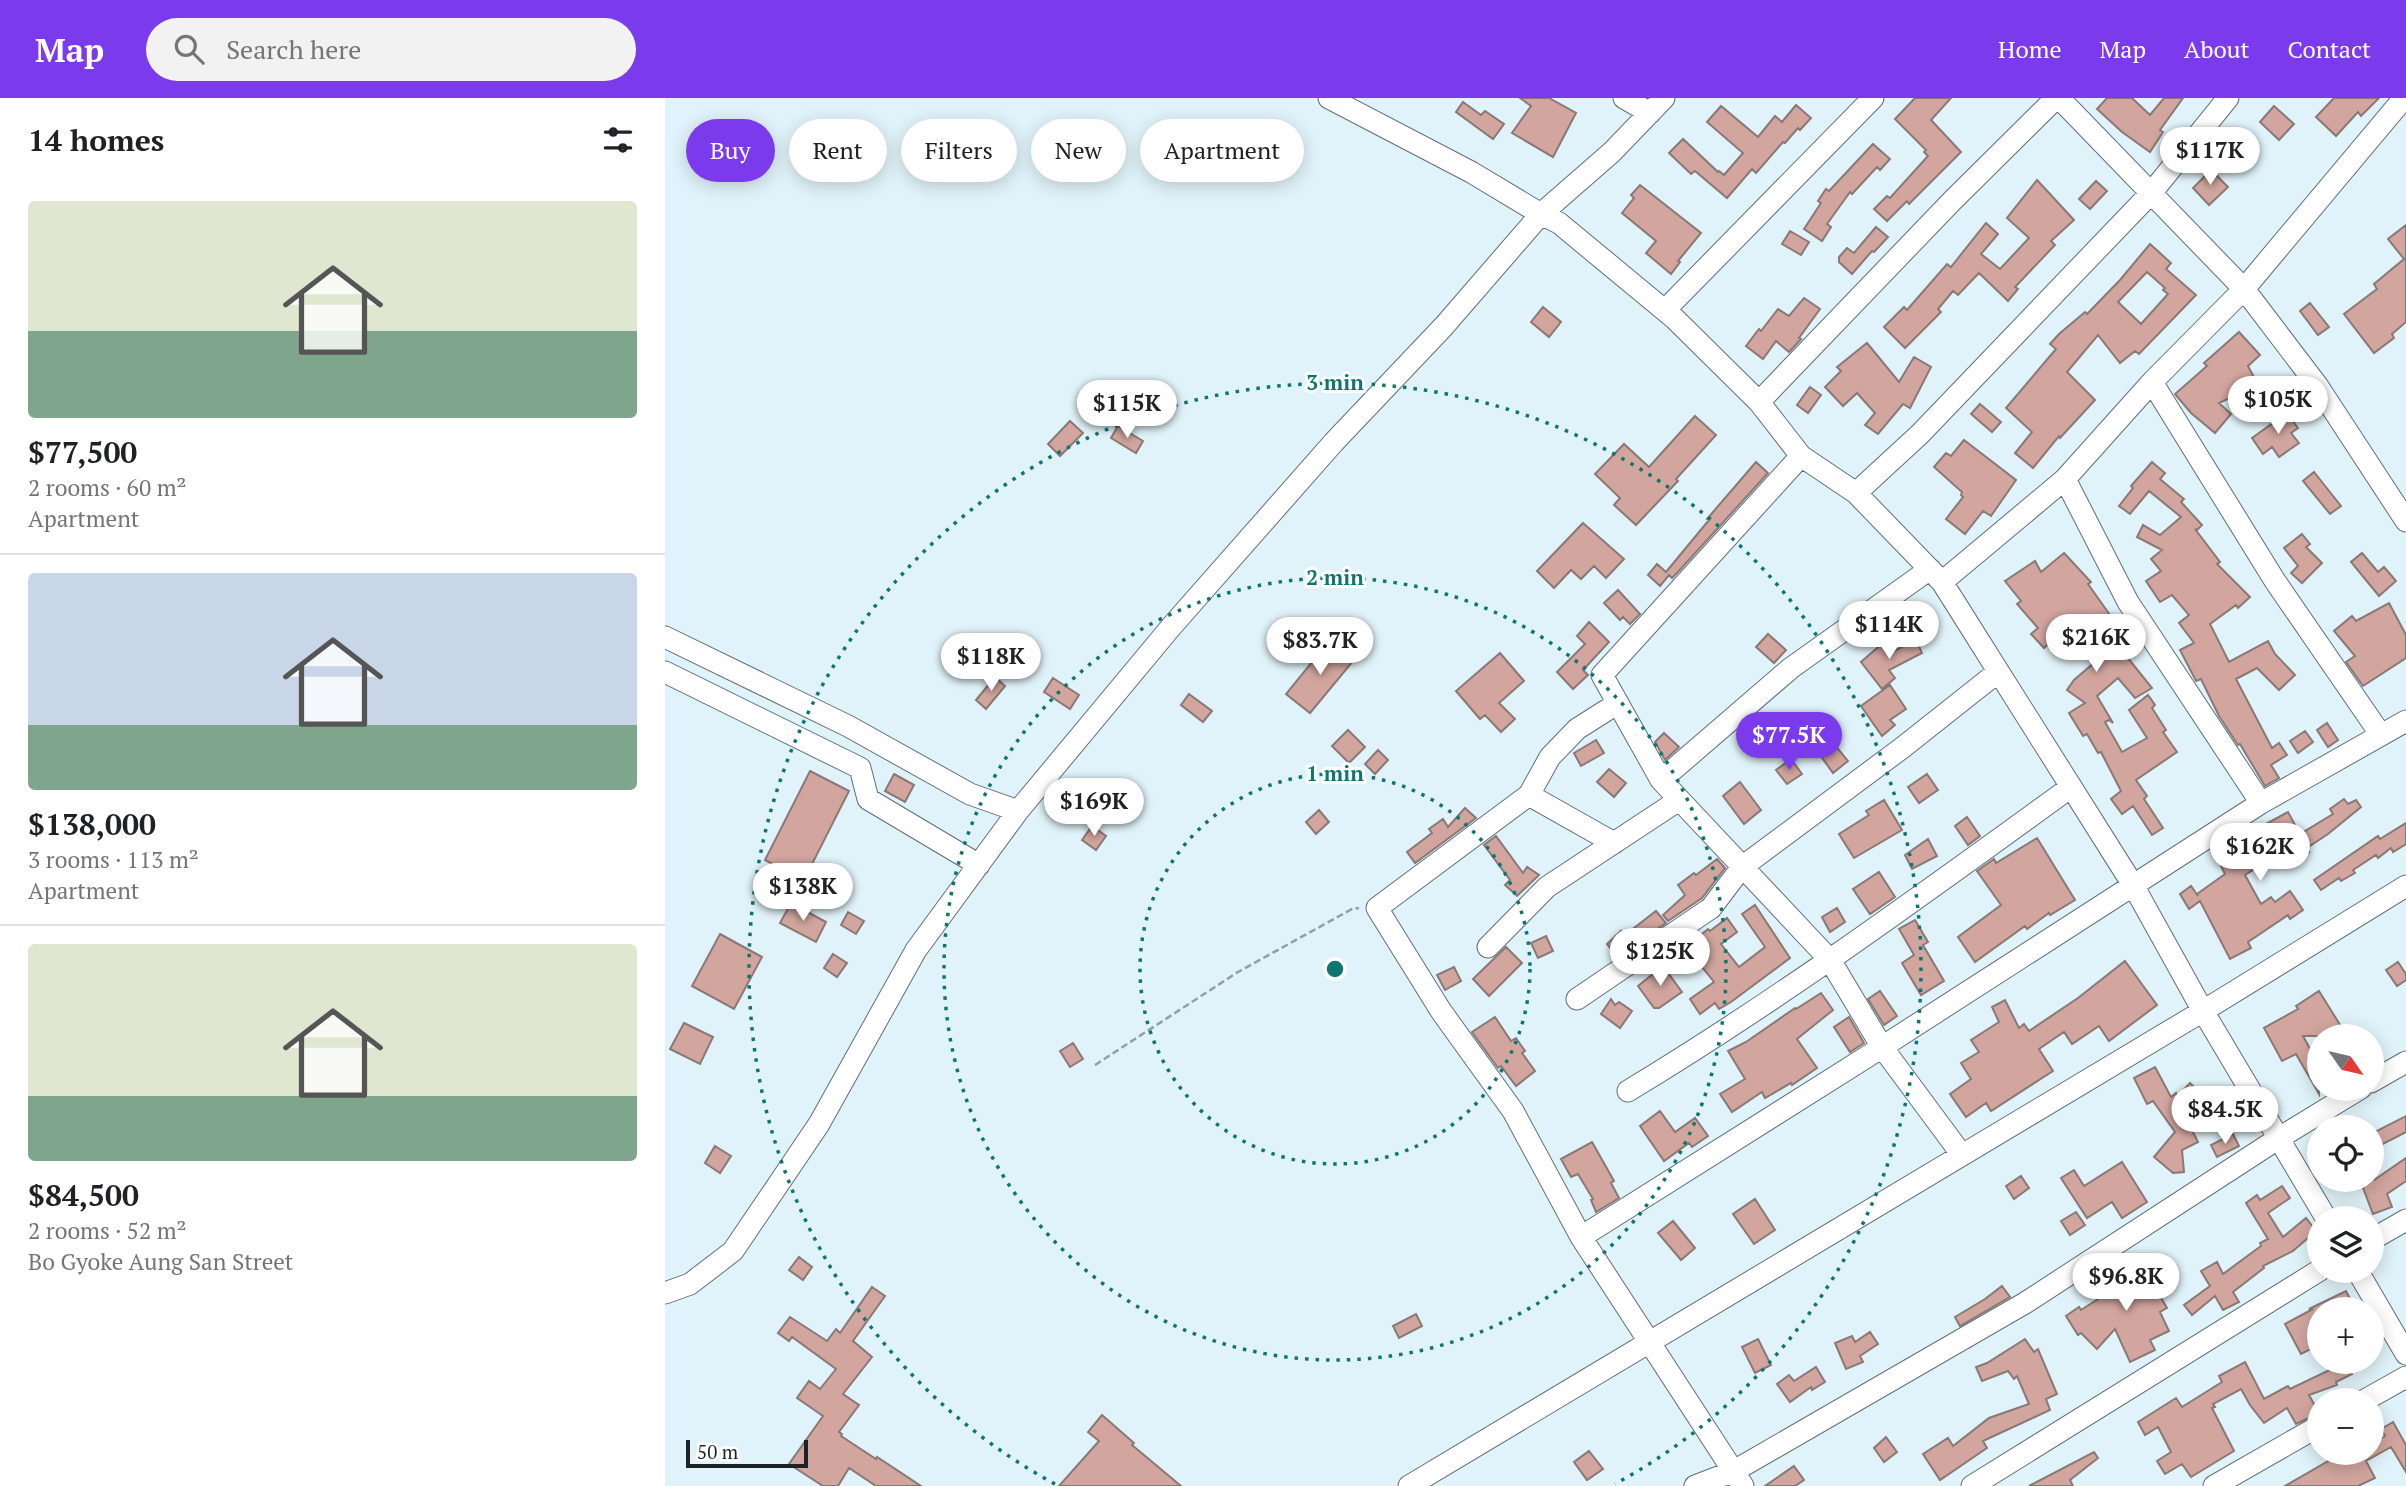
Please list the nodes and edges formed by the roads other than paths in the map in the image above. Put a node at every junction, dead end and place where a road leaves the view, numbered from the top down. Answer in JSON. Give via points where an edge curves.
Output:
{"nodes":[{"id":1,"x":1329,"y":98,"type":"edge"},
{"id":2,"x":1624,"y":98,"type":"edge"},
{"id":3,"x":1873,"y":98,"type":"edge"},
{"id":4,"x":2058,"y":98,"type":"edge"},
{"id":5,"x":2228,"y":98,"type":"edge"},
{"id":6,"x":2403,"y":98,"type":"edge"},
{"id":7,"x":1657,"y":105,"type":"edge"},
{"id":8,"x":2152,"y":192,"type":"junction"},
{"id":9,"x":1541,"y":215,"type":"junction"},
{"id":10,"x":2244,"y":289,"type":"junction"},
{"id":11,"x":1665,"y":310,"type":"junction"},
{"id":12,"x":2152,"y":382,"type":"junction"},
{"id":13,"x":1759,"y":402,"type":"junction"},
{"id":14,"x":1801,"y":456,"type":"junction"},
{"id":15,"x":2065,"y":479,"type":"junction"},
{"id":16,"x":1856,"y":493,"type":"junction"},
{"id":17,"x":2406,"y":522,"type":"edge"},
{"id":18,"x":1936,"y":576,"type":"junction"},
{"id":19,"x":665,"y":637,"type":"edge"},
{"id":20,"x":665,"y":672,"type":"edge"},
{"id":21,"x":1999,"y":672,"type":"junction"},
{"id":22,"x":1618,"y":703,"type":"junction"},
{"id":23,"x":2406,"y":721,"type":"edge"},
{"id":24,"x":2381,"y":735,"type":"junction"},
{"id":25,"x":1661,"y":780,"type":"junction"},
{"id":26,"x":2071,"y":787,"type":"junction"},
{"id":27,"x":1529,"y":796,"type":"junction"},
{"id":28,"x":1679,"y":800,"type":"junction"},
{"id":29,"x":2260,"y":803,"type":"junction"},
{"id":30,"x":1018,"y":811,"type":"junction"},
{"id":31,"x":1614,"y":843,"type":"junction"},
{"id":32,"x":979,"y":865,"type":"junction"},
{"id":33,"x":1742,"y":867,"type":"junction"},
{"id":34,"x":2133,"y":885,"type":"junction"},
{"id":35,"x":2406,"y":886,"type":"edge"},
{"id":36,"x":1488,"y":947,"type":"dead end"},
{"id":37,"x":1830,"y":960,"type":"junction"},
{"id":38,"x":1577,"y":999,"type":"dead end"},
{"id":39,"x":2203,"y":1012,"type":"junction"},
{"id":40,"x":1882,"y":1047,"type":"junction"},
{"id":41,"x":2406,"y":1062,"type":"edge"},
{"id":42,"x":2384,"y":1075,"type":"edge"},
{"id":43,"x":1628,"y":1091,"type":"dead end"},
{"id":44,"x":2340,"y":1101,"type":"edge"},
{"id":45,"x":2279,"y":1138,"type":"junction"},
{"id":46,"x":1962,"y":1155,"type":"junction"},
{"id":47,"x":2319,"y":1206,"type":"edge"},
{"id":48,"x":2406,"y":1220,"type":"edge"},
{"id":49,"x":2384,"y":1233,"type":"edge"},
{"id":50,"x":1581,"y":1237,"type":"junction"},
{"id":51,"x":2307,"y":1279,"type":"edge"},
{"id":52,"x":2365,"y":1283,"type":"edge"},
{"id":53,"x":665,"y":1293,"type":"edge"},
{"id":54,"x":1650,"y":1343,"type":"junction"},
{"id":55,"x":2406,"y":1354,"type":"edge"},
{"id":56,"x":2406,"y":1377,"type":"edge"},
{"id":57,"x":2384,"y":1389,"type":"edge"},
{"id":58,"x":2307,"y":1433,"type":"edge"},
{"id":59,"x":1738,"y":1478,"type":"edge"},
{"id":60,"x":1409,"y":1486,"type":"edge"},
{"id":61,"x":1695,"y":1486,"type":"edge"},
{"id":62,"x":1972,"y":1486,"type":"edge"},
{"id":63,"x":2214,"y":1486,"type":"edge"}],
"edges":[{"from":1,"to":9,"type":"street","via":[[1471,172]]},
{"from":2,"to":7,"type":"street"},
{"from":3,"to":11,"type":"street"},
{"from":4,"to":8,"type":"street"},
{"from":4,"to":13,"type":"street"},
{"from":5,"to":8,"type":"street"},
{"from":6,"to":10,"type":"street"},
{"from":7,"to":9,"type":"street"},
{"from":8,"to":10,"type":"street"},
{"from":8,"to":16,"type":"street","via":[[1920,433]]},
{"from":9,"to":11,"type":"street","via":[[1559,223]]},
{"from":9,"to":30,"type":"street","via":[[1180,617]]},
{"from":10,"to":12,"type":"street"},
{"from":10,"to":17,"type":"street","via":[[2316,385]]},
{"from":11,"to":13,"type":"street"},
{"from":12,"to":15,"type":"street"},
{"from":12,"to":24,"type":"street","via":[[2275,581]]},
{"from":13,"to":14,"type":"street"},
{"from":14,"to":16,"type":"street"},
{"from":14,"to":22,"type":"street","via":[[1602,674]]},
{"from":15,"to":18,"type":"street"},
{"from":15,"to":29,"type":"street","via":[[2128,602]]},
{"from":16,"to":18,"type":"street"},
{"from":18,"to":21,"type":"street"},
{"from":18,"to":25,"type":"street","via":[[1791,668]]},
{"from":19,"to":30,"type":"street","via":[[848,726],[970,794]]},
{"from":20,"to":32,"type":"street","via":[[860,768],[868,799]]},
{"from":21,"to":26,"type":"street"},
{"from":21,"to":33,"type":"street"},
{"from":22,"to":25,"type":"street"},
{"from":22,"to":27,"type":"street","via":[[1577,729],[1550,757]]},
{"from":23,"to":24,"type":"street"},
{"from":24,"to":29,"type":"street"},
{"from":25,"to":28,"type":"street"},
{"from":26,"to":34,"type":"street"},
{"from":26,"to":37,"type":"street"},
{"from":27,"to":31,"type":"street"},
{"from":27,"to":50,"type":"street","via":[[1377,908],[1441,1012],[1513,1111]]},
{"from":28,"to":31,"type":"street"},
{"from":28,"to":33,"type":"street"},
{"from":29,"to":34,"type":"street"},
{"from":30,"to":32,"type":"street"},
{"from":31,"to":36,"type":"street","via":[[1547,887]]},
{"from":32,"to":53,"type":"street","via":[[916,950],[819,1124],[733,1251],[690,1284]]},
{"from":33,"to":37,"type":"street"},
{"from":33,"to":38,"type":"street","via":[[1711,908]]},
{"from":34,"to":39,"type":"street"},
{"from":34,"to":40,"type":"street"},
{"from":35,"to":39,"type":"street"},
{"from":37,"to":40,"type":"street"},
{"from":37,"to":43,"type":"street"},
{"from":39,"to":45,"type":"street"},
{"from":39,"to":46,"type":"street"},
{"from":40,"to":46,"type":"street"},
{"from":40,"to":50,"type":"street"},
{"from":41,"to":42,"type":"street"},
{"from":44,"to":45,"type":"street"},
{"from":45,"to":47,"type":"street"},
{"from":45,"to":59,"type":"street","via":[[2025,1303]]},
{"from":46,"to":54,"type":"street"},
{"from":48,"to":49,"type":"street"},
{"from":50,"to":54,"type":"street"},
{"from":51,"to":62,"type":"street"},
{"from":52,"to":55,"type":"street"},
{"from":54,"to":59,"type":"street"},
{"from":54,"to":60,"type":"street"},
{"from":56,"to":57,"type":"street"},
{"from":58,"to":63,"type":"street"},
{"from":59,"to":61,"type":"street"}]}
